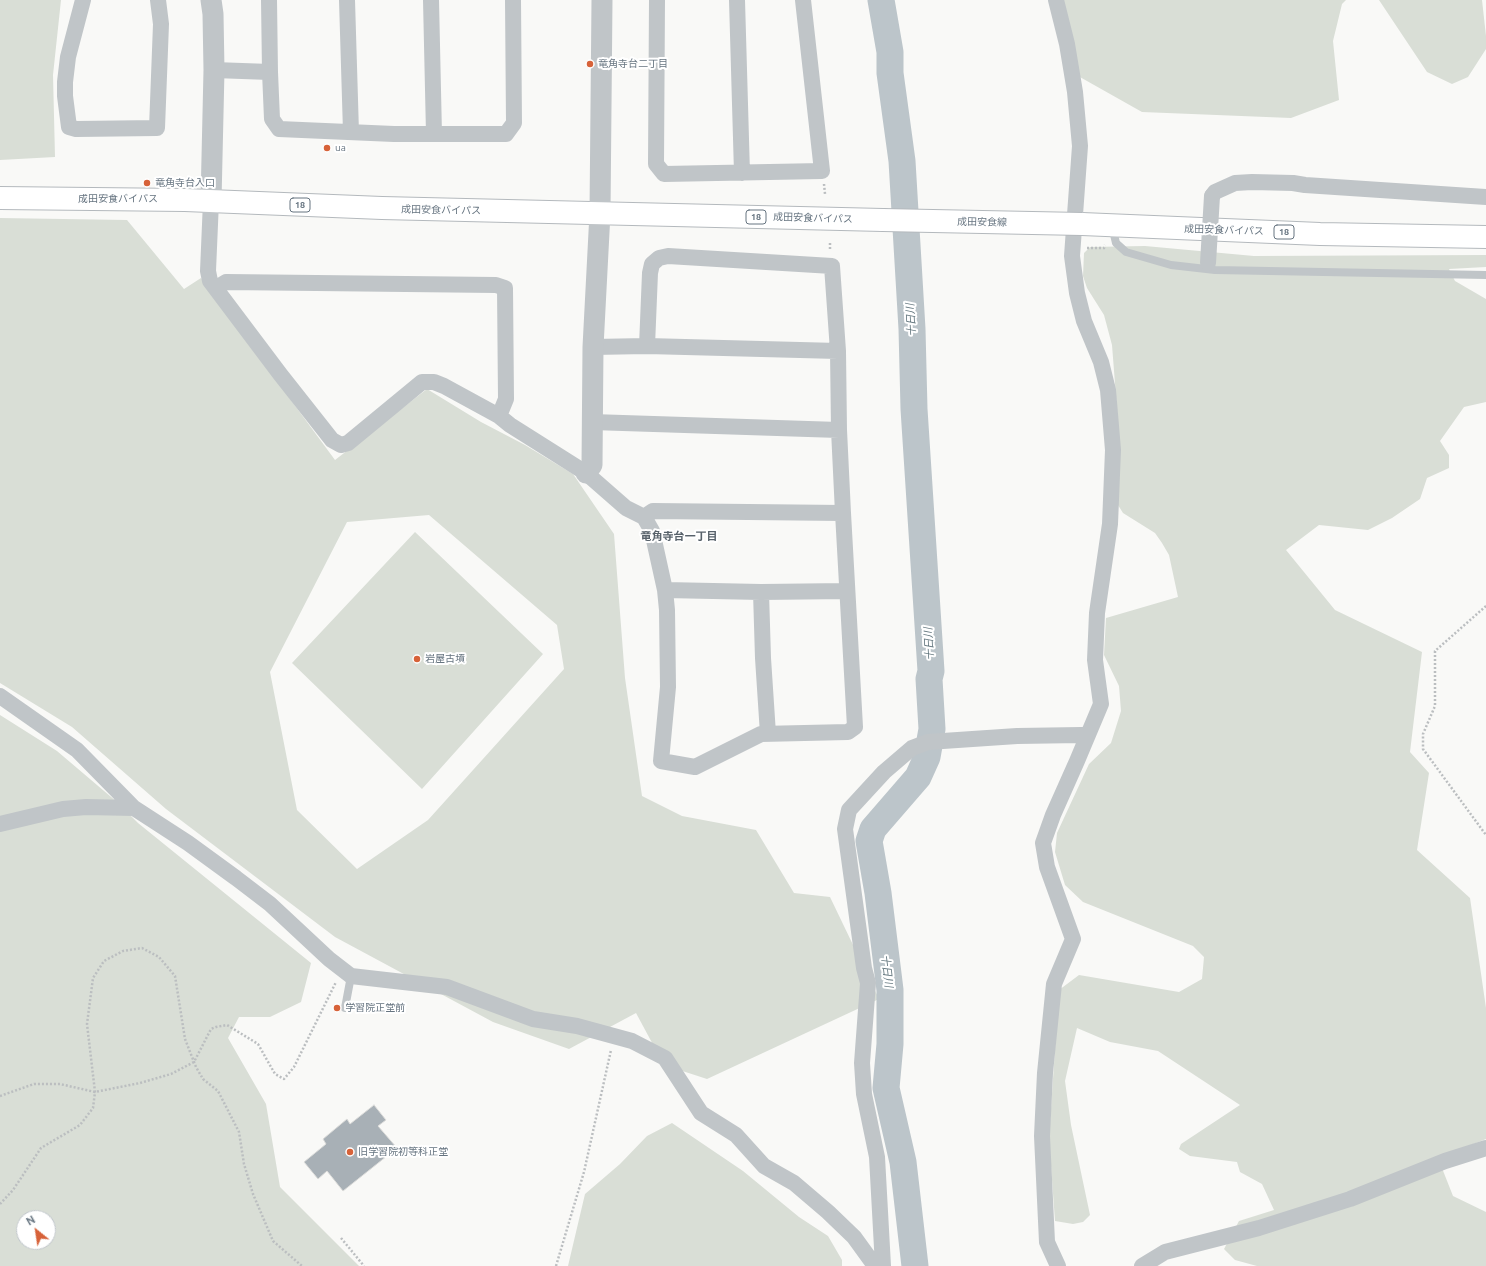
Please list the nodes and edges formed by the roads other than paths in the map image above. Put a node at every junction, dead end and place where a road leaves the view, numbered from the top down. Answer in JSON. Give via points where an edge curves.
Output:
{"nodes":[{"id":1,"x":83,"y":0,"type":"edge"},
{"id":2,"x":158,"y":0,"type":"edge"},
{"id":3,"x":211,"y":0,"type":"edge"},
{"id":4,"x":269,"y":0,"type":"edge"},
{"id":5,"x":347,"y":0,"type":"edge"},
{"id":6,"x":431,"y":0,"type":"edge"},
{"id":7,"x":513,"y":0,"type":"edge"},
{"id":8,"x":602,"y":0,"type":"edge"},
{"id":9,"x":657,"y":0,"type":"edge"},
{"id":10,"x":737,"y":0,"type":"edge"},
{"id":11,"x":803,"y":0,"type":"edge"},
{"id":12,"x":1056,"y":0,"type":"edge"},
{"id":13,"x":214,"y":70,"type":"junction"},
{"id":14,"x":270,"y":72,"type":"junction"},
{"id":15,"x":351,"y":132,"type":"junction"},
{"id":16,"x":434,"y":134,"type":"junction"},
{"id":17,"x":742,"y":173,"type":"junction"},
{"id":18,"x":1486,"y":197,"type":"edge"},
{"id":19,"x":0,"y":198,"type":"edge"},
{"id":20,"x":211,"y":201,"type":"junction"},
{"id":21,"x":600,"y":213,"type":"junction"},
{"id":22,"x":883,"y":220,"type":"joint"},
{"id":23,"x":1082,"y":224,"type":"joint"},
{"id":24,"x":1111,"y":226,"type":"junction"},
{"id":25,"x":1486,"y":237,"type":"edge"},
{"id":26,"x":1212,"y":266,"type":"junction"},
{"id":27,"x":1486,"y":275,"type":"edge"},
{"id":28,"x":216,"y":288,"type":"junction"},
{"id":29,"x":647,"y":346,"type":"junction"},
{"id":30,"x":593,"y":348,"type":"junction"},
{"id":31,"x":838,"y":351,"type":"junction"},
{"id":32,"x":499,"y":416,"type":"junction"},
{"id":33,"x":592,"y":422,"type":"junction"},
{"id":34,"x":839,"y":430,"type":"junction"},
{"id":35,"x":586,"y":473,"type":"junction"},
{"id":36,"x":843,"y":513,"type":"junction"},
{"id":37,"x":644,"y":517,"type":"junction"},
{"id":38,"x":665,"y":590,"type":"junction"},
{"id":39,"x":847,"y":591,"type":"junction"},
{"id":40,"x":761,"y":592,"type":"junction"},
{"id":41,"x":0,"y":696,"type":"edge"},
{"id":42,"x":768,"y":734,"type":"junction"},
{"id":43,"x":1087,"y":736,"type":"junction"},
{"id":44,"x":134,"y":808,"type":"junction"},
{"id":45,"x":0,"y":824,"type":"edge"},
{"id":46,"x":347,"y":973,"type":"junction"},
{"id":47,"x":345,"y":1008,"type":"dead end"},
{"id":48,"x":1486,"y":1148,"type":"edge"},
{"id":49,"x":875,"y":1266,"type":"edge"},
{"id":50,"x":883,"y":1266,"type":"edge"},
{"id":51,"x":1058,"y":1266,"type":"edge"},
{"id":52,"x":1142,"y":1266,"type":"edge"}],
"edges":[{"from":1,"to":2,"type":"street","via":[[68,57],[65,82],[69,127],[76,129],[157,128],[161,24]]},
{"from":3,"to":13,"type":"street"},
{"from":4,"to":14,"type":"street"},
{"from":5,"to":15,"type":"street"},
{"from":6,"to":16,"type":"street"},
{"from":7,"to":16,"type":"street","via":[[514,123],[506,134]]},
{"from":8,"to":21,"type":"street"},
{"from":9,"to":17,"type":"street","via":[[656,164],[664,174]]},
{"from":10,"to":17,"type":"street"},
{"from":11,"to":17,"type":"street","via":[[822,171]]},
{"from":12,"to":43,"type":"street","via":[[1075,92],[1080,146],[1072,256],[1084,321],[1101,362],[1108,390],[1113,450],[1110,524],[1097,613],[1095,660],[1101,704]]},
{"from":13,"to":14,"type":"street"},
{"from":13,"to":20,"type":"street"},
{"from":14,"to":15,"type":"street","via":[[272,119],[279,129]]},
{"from":15,"to":16,"type":"street"},
{"from":18,"to":26,"type":"street","bridge":true,"via":[[1293,183],[1235,183],[1224,186],[1212,196]]},
{"from":19,"to":20,"type":"main road","name":"成田安食バイパス","number":"18"},
{"from":20,"to":21,"type":"main road","name":"成田安食バイパス","number":"18"},
{"from":20,"to":28,"type":"street","via":[[208,272],[210,281]]},
{"from":21,"to":22,"type":"main road","name":"成田安食バイパス","number":"18"},
{"from":21,"to":30,"type":"street"},
{"from":22,"to":23,"type":"main road","name":"成田安食線","number":"18","bridge":true},
{"from":23,"to":24,"type":"main road","name":"成田安食バイパス","number":"18"},
{"from":24,"to":25,"type":"main road","name":"成田安食バイパス","number":"18"},
{"from":24,"to":26,"type":"lane","via":[[1116,243],[1126,252],[1171,266]]},
{"from":26,"to":27,"type":"lane"},
{"from":28,"to":32,"type":"street","via":[[327,434],[341,446],[422,382],[434,382],[444,386]]},
{"from":28,"to":32,"type":"street","via":[[226,282],[496,285],[505,288],[506,399]]},
{"from":29,"to":30,"type":"street"},
{"from":29,"to":31,"type":"street"},
{"from":29,"to":31,"type":"street","via":[[652,264],[659,258],[668,256],[832,266]]},
{"from":30,"to":33,"type":"street"},
{"from":31,"to":34,"type":"street"},
{"from":32,"to":35,"type":"street","via":[[510,426]]},
{"from":33,"to":34,"type":"street"},
{"from":33,"to":35,"type":"street","via":[[592,465]]},
{"from":34,"to":36,"type":"street"},
{"from":35,"to":37,"type":"street","via":[[626,508]]},
{"from":36,"to":37,"type":"street","via":[[653,510]]},
{"from":36,"to":39,"type":"street"},
{"from":37,"to":38,"type":"street","via":[[652,531]]},
{"from":38,"to":40,"type":"street"},
{"from":38,"to":42,"type":"street","via":[[668,687],[661,762],[695,768],[761,734]]},
{"from":39,"to":40,"type":"street"},
{"from":39,"to":42,"type":"street","via":[[855,726],[848,732]]},
{"from":40,"to":42,"type":"street","via":[[762,658]]},
{"from":41,"to":44,"type":"street","via":[[77,750]]},
{"from":43,"to":50,"type":"street","via":[[1017,736],[928,742],[912,748],[884,772],[849,810],[845,829],[868,983],[862,1063],[864,1094],[878,1157]]},
{"from":43,"to":51,"type":"street","via":[[1043,843],[1047,867],[1073,939],[1054,984],[1042,1136],[1047,1242]]},
{"from":44,"to":45,"type":"street","via":[[86,806]]},
{"from":44,"to":46,"type":"street","via":[[242,882]]},
{"from":46,"to":47,"type":"lane"},
{"from":46,"to":49,"type":"street","via":[[447,987],[533,1019],[577,1026],[632,1041],[665,1058],[701,1113],[736,1135],[764,1166],[794,1183],[828,1212],[854,1237]]},
{"from":48,"to":52,"type":"street","via":[[1445,1161],[1350,1199],[1259,1228],[1165,1252]]}]}
